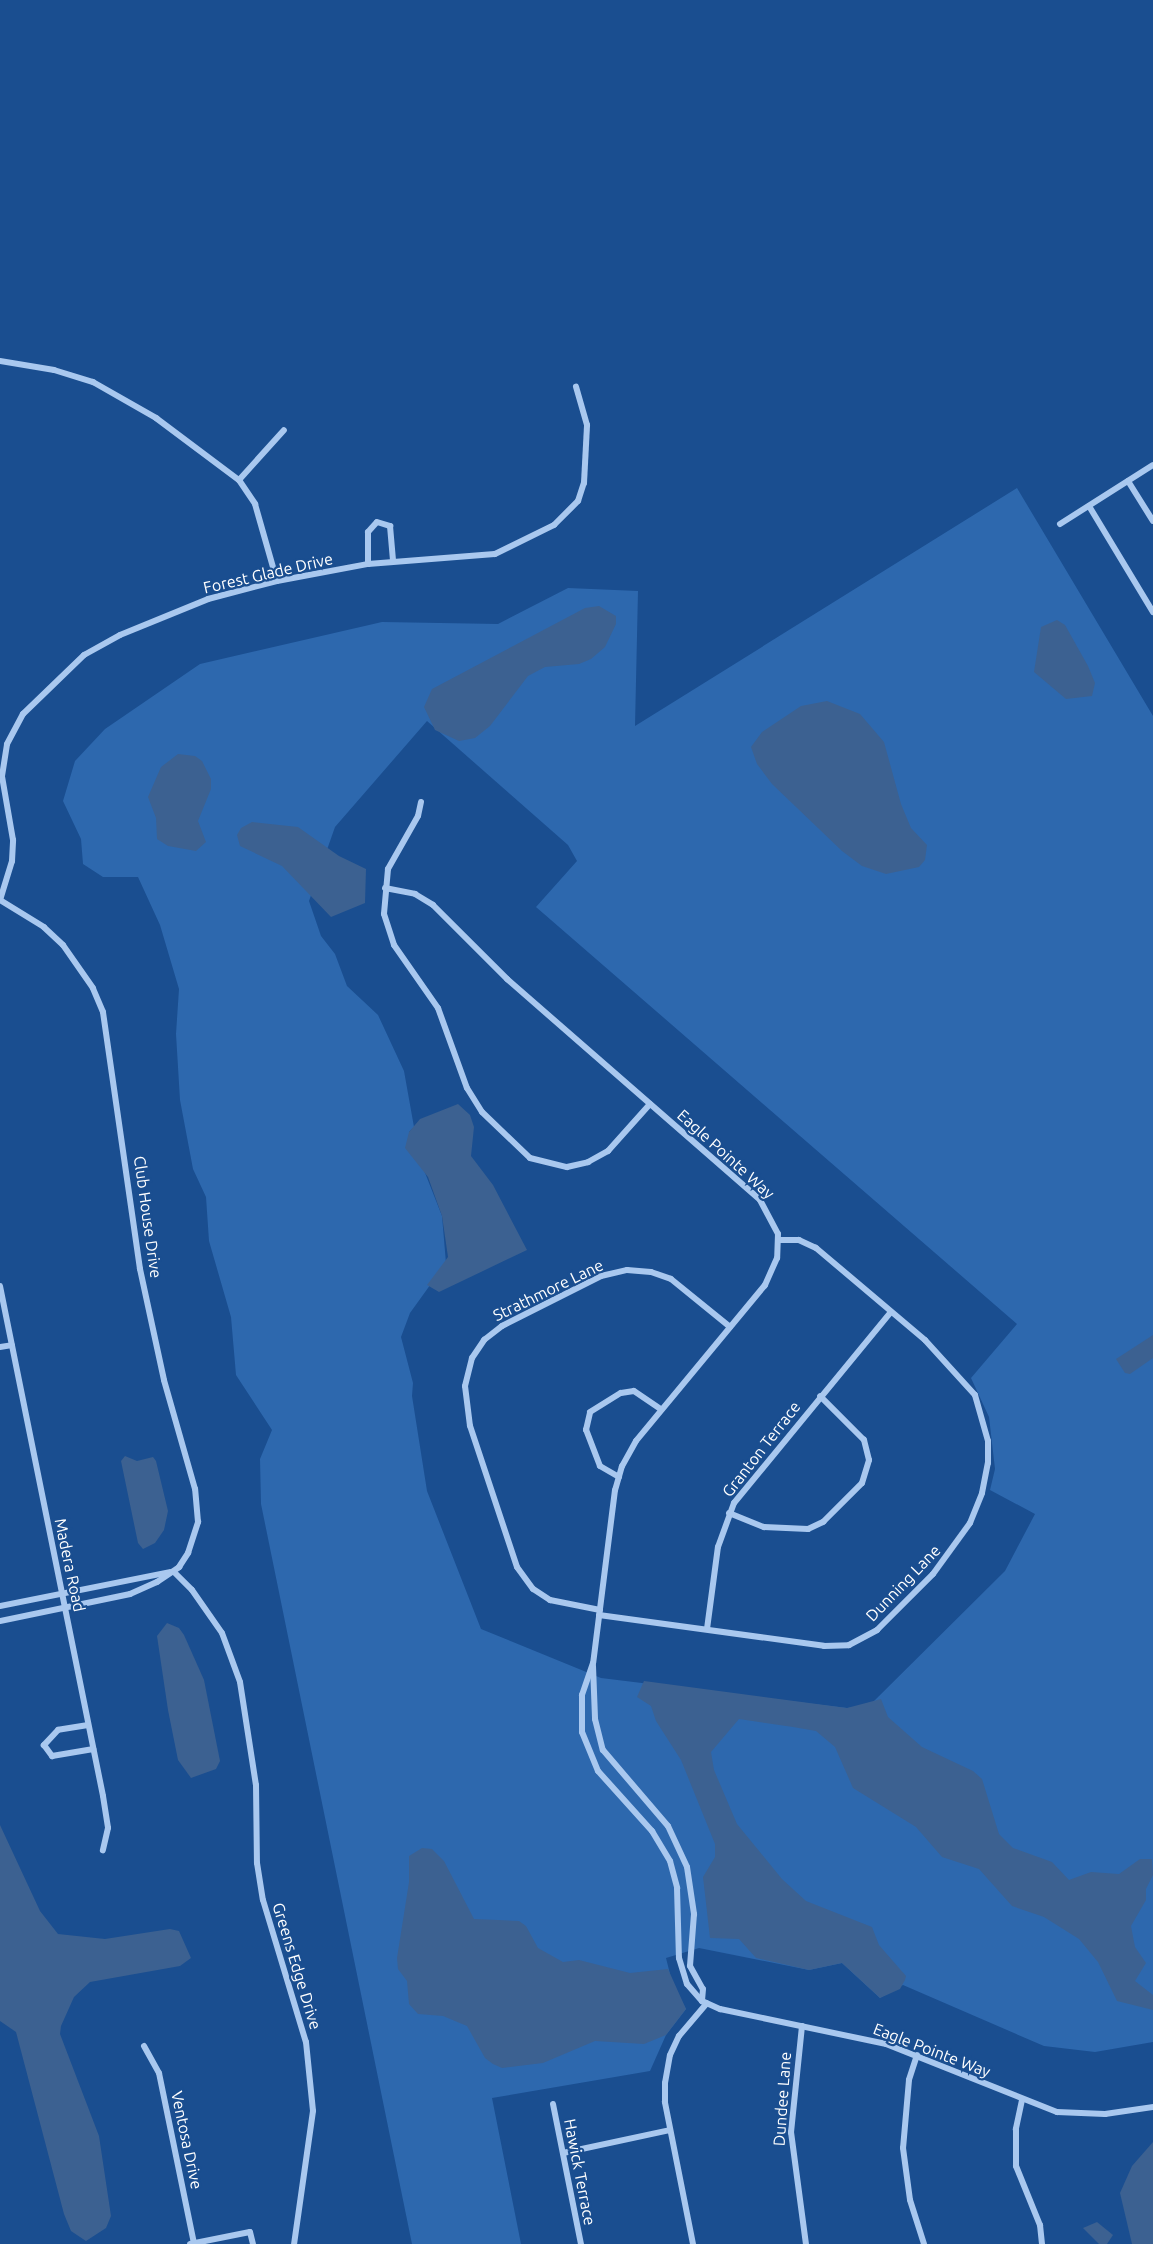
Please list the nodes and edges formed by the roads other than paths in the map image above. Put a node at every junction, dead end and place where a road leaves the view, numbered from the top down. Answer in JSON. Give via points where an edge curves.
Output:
{"nodes":[{"id":1,"x":0,"y":362,"type":"edge"},
{"id":2,"x":576,"y":387,"type":"dead end"},
{"id":3,"x":284,"y":430,"type":"dead end"},
{"id":4,"x":1153,"y":465,"type":"edge"},
{"id":5,"x":239,"y":480,"type":"junction"},
{"id":6,"x":1128,"y":481,"type":"junction"},
{"id":7,"x":1089,"y":506,"type":"junction"},
{"id":8,"x":1153,"y":521,"type":"edge"},
{"id":9,"x":1060,"y":524,"type":"dead end"},
{"id":10,"x":393,"y":561,"type":"junction"},
{"id":11,"x":368,"y":564,"type":"junction"},
{"id":12,"x":277,"y":581,"type":"junction"},
{"id":13,"x":1153,"y":612,"type":"edge"},
{"id":14,"x":421,"y":802,"type":"dead end"},
{"id":15,"x":385,"y":888,"type":"junction"},
{"id":16,"x":0,"y":900,"type":"edge"},
{"id":17,"x":650,"y":1104,"type":"junction"},
{"id":18,"x":779,"y":1240,"type":"junction"},
{"id":19,"x":0,"y":1287,"type":"edge"},
{"id":20,"x":891,"y":1312,"type":"junction"},
{"id":21,"x":730,"y":1327,"type":"junction"},
{"id":22,"x":12,"y":1345,"type":"junction"},
{"id":23,"x":0,"y":1347,"type":"edge"},
{"id":24,"x":820,"y":1396,"type":"junction"},
{"id":25,"x":660,"y":1409,"type":"junction"},
{"id":26,"x":619,"y":1477,"type":"junction"},
{"id":27,"x":729,"y":1513,"type":"junction"},
{"id":28,"x":174,"y":1572,"type":"junction"},
{"id":29,"x":62,"y":1593,"type":"junction"},
{"id":30,"x":0,"y":1606,"type":"edge"},
{"id":31,"x":65,"y":1607,"type":"junction"},
{"id":32,"x":599,"y":1612,"type":"junction"},
{"id":33,"x":0,"y":1621,"type":"edge"},
{"id":34,"x":707,"y":1629,"type":"junction"},
{"id":35,"x":593,"y":1663,"type":"junction"},
{"id":36,"x":88,"y":1725,"type":"junction"},
{"id":37,"x":93,"y":1749,"type":"junction"},
{"id":38,"x":103,"y":1850,"type":"dead end"},
{"id":39,"x":704,"y":2002,"type":"junction"},
{"id":40,"x":802,"y":2026,"type":"junction"},
{"id":41,"x":144,"y":2046,"type":"dead end"},
{"id":42,"x":917,"y":2055,"type":"junction"},
{"id":43,"x":1022,"y":2100,"type":"junction"},
{"id":44,"x":553,"y":2104,"type":"dead end"},
{"id":45,"x":1153,"y":2107,"type":"edge"},
{"id":46,"x":670,"y":2130,"type":"junction"},
{"id":47,"x":562,"y":2153,"type":"junction"},
{"id":48,"x":192,"y":2244,"type":"edge"},
{"id":49,"x":253,"y":2244,"type":"edge"},
{"id":50,"x":294,"y":2244,"type":"edge"},
{"id":51,"x":581,"y":2244,"type":"edge"},
{"id":52,"x":693,"y":2244,"type":"edge"},
{"id":53,"x":806,"y":2244,"type":"edge"},
{"id":54,"x":924,"y":2244,"type":"edge"},
{"id":55,"x":1042,"y":2244,"type":"edge"}],
"edges":[{"from":1,"to":5,"type":"street","via":[[54,370],[93,382],[156,418]]},
{"from":2,"to":10,"type":"street","name":"Forest Glade Drive","via":[[587,425],[584,483],[567,516],[495,554]]},
{"from":3,"to":5,"type":"street"},
{"from":4,"to":6,"type":"street"},
{"from":5,"to":12,"type":"street","via":[[255,504]]},
{"from":6,"to":7,"type":"street"},
{"from":6,"to":8,"type":"street"},
{"from":7,"to":9,"type":"street"},
{"from":7,"to":13,"type":"street"},
{"from":10,"to":11,"type":"street","name":"Forest Glade Drive"},
{"from":10,"to":11,"type":"street","via":[[390,526],[377,522],[368,532]]},
{"from":11,"to":12,"type":"street","name":"Forest Glade Drive"},
{"from":12,"to":16,"type":"street","name":"Forest Glade Drive","via":[[208,599],[96,646],[23,714],[3,757],[2,776],[14,840]]},
{"from":14,"to":15,"type":"street","via":[[418,816],[388,869]]},
{"from":15,"to":17,"type":"street","name":"Eagle Pointe Way","via":[[415,894],[433,904],[507,979]]},
{"from":15,"to":17,"type":"street","via":[[384,914],[393,945],[438,1008],[467,1088],[482,1112],[519,1150],[556,1167],[588,1162],[608,1151]]},
{"from":16,"to":28,"type":"street","name":"Club House Drive","via":[[37,922],[63,945],[93,988],[103,1012],[151,1325],[198,1505],[194,1538]]},
{"from":17,"to":18,"type":"street","name":"Eagle Pointe Way","via":[[760,1200],[775,1224]]},
{"from":18,"to":20,"type":"street","name":"Dunning Lane","via":[[799,1240],[816,1248]]},
{"from":18,"to":21,"type":"street","via":[[771,1275]]},
{"from":19,"to":22,"type":"street","name":"Madera Road"},
{"from":20,"to":24,"type":"street","name":"Granton Terrace"},
{"from":20,"to":34,"type":"street","name":"Dunning Lane","via":[[954,1367],[975,1395],[982,1414],[988,1441],[987,1472],[964,1533],[933,1574],[877,1630],[856,1642],[824,1646]]},
{"from":21,"to":25,"type":"street"},
{"from":21,"to":32,"type":"street","name":"Strathmore Lane","via":[[671,1279],[627,1270],[601,1276],[502,1326],[484,1340],[471,1358],[465,1386],[470,1426],[517,1567],[533,1589],[550,1600]]},
{"from":22,"to":23,"type":"street"},
{"from":22,"to":29,"type":"street","name":"Madera Road"},
{"from":24,"to":27,"type":"street","name":"Granton Terrace","via":[[748,1482]]},
{"from":24,"to":27,"type":"street","via":[[864,1440],[869,1460],[862,1483],[823,1522],[808,1530],[764,1527]]},
{"from":25,"to":26,"type":"street","via":[[631,1448]]},
{"from":25,"to":26,"type":"street","via":[[634,1390],[621,1393],[590,1412],[586,1430],[600,1466]]},
{"from":26,"to":32,"type":"street"},
{"from":27,"to":34,"type":"street","name":"Granton Terrace","via":[[718,1548]]},
{"from":28,"to":29,"type":"street"},
{"from":28,"to":31,"type":"street","via":[[130,1594]]},
{"from":28,"to":50,"type":"street","name":"Greens Edge Drive","via":[[203,1604],[222,1633],[240,1682],[256,1785],[257,1863],[263,1900],[306,2042],[313,2111]]},
{"from":29,"to":30,"type":"street"},
{"from":29,"to":31,"type":"street","name":"Madera Road"},
{"from":31,"to":33,"type":"street"},
{"from":31,"to":36,"type":"street","name":"Madera Road"},
{"from":32,"to":34,"type":"street","name":"Dunning Lane"},
{"from":32,"to":35,"type":"street"},
{"from":35,"to":39,"type":"street","via":[[595,1719],[603,1750],[668,1826],[687,1867],[694,1914],[690,1966],[703,1989]]},
{"from":35,"to":39,"type":"street","via":[[580,1715],[588,1750],[598,1771],[652,1831],[670,1861],[677,1888],[679,1958],[687,1984]]},
{"from":36,"to":37,"type":"street","name":"Madera Road"},
{"from":36,"to":37,"type":"street","via":[[58,1730],[44,1745],[52,1756]]},
{"from":37,"to":38,"type":"street","name":"Madera Road","via":[[107,1824]]},
{"from":39,"to":40,"type":"street","name":"Eagle Pointe Way","via":[[736,2014]]},
{"from":39,"to":46,"type":"street","via":[[670,2055],[665,2102]]},
{"from":40,"to":42,"type":"street","name":"Eagle Pointe Way","via":[[868,2038]]},
{"from":40,"to":53,"type":"street","name":"Dundee Lane","via":[[791,2132]]},
{"from":41,"to":48,"type":"street","name":"Ventosa Drive","via":[[159,2073]]},
{"from":42,"to":43,"type":"street","name":"Eagle Pointe Way"},
{"from":42,"to":54,"type":"street","via":[[908,2091],[903,2148],[910,2200]]},
{"from":43,"to":45,"type":"street","name":"Eagle Pointe Way","via":[[1077,2114]]},
{"from":43,"to":55,"type":"street","via":[[1016,2129],[1016,2166],[1040,2225]]},
{"from":44,"to":47,"type":"street","name":"Hawick Terrace"},
{"from":46,"to":47,"type":"street"},
{"from":46,"to":52,"type":"street"},
{"from":47,"to":51,"type":"street","name":"Hawick Terrace"},
{"from":48,"to":49,"type":"street","via":[[250,2232]]}]}
